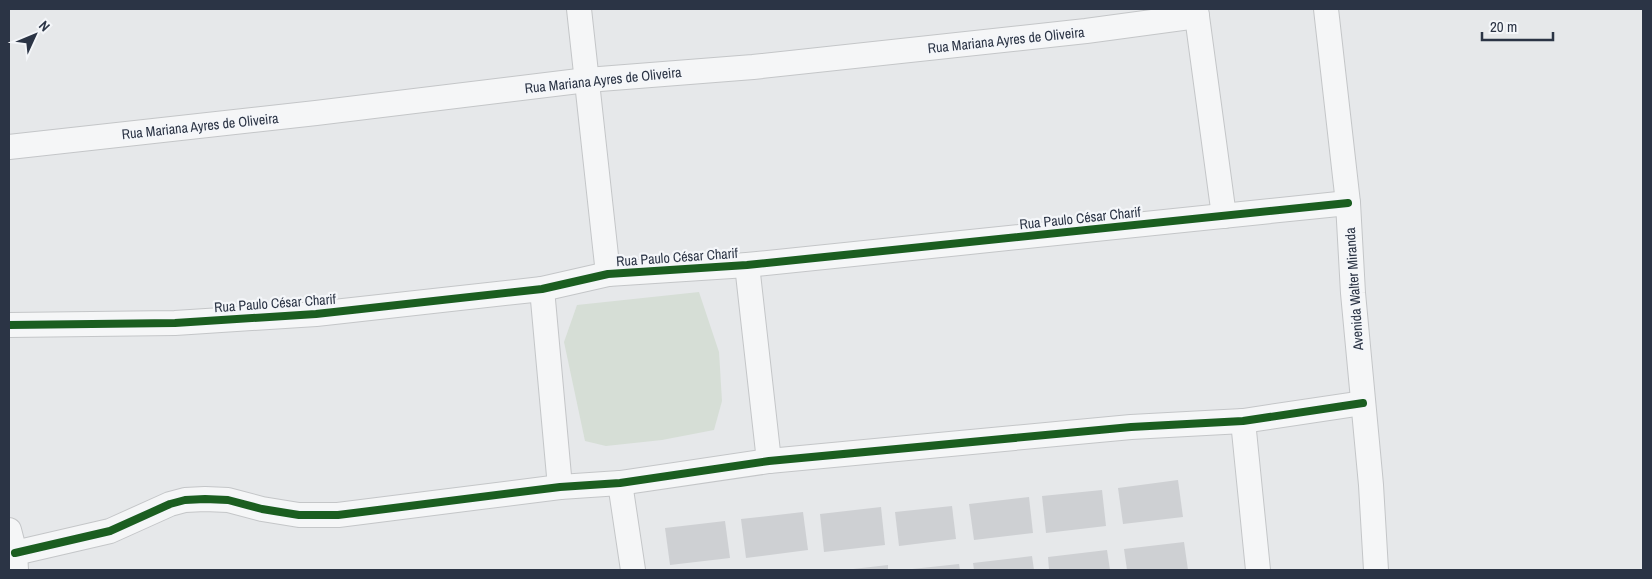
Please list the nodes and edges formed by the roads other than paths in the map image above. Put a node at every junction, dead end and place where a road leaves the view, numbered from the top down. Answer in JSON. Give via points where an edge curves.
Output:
{"nodes":[{"id":1,"x":579,"y":9,"type":"edge"},
{"id":2,"x":1326,"y":9,"type":"edge"},
{"id":3,"x":1197,"y":12,"type":"edge"},
{"id":4,"x":587,"y":80,"type":"junction"},
{"id":5,"x":9,"y":147,"type":"edge"},
{"id":6,"x":1348,"y":203,"type":"junction"},
{"id":7,"x":1224,"y":216,"type":"junction"},
{"id":8,"x":747,"y":264,"type":"junction"},
{"id":9,"x":608,"y":274,"type":"junction"},
{"id":10,"x":542,"y":289,"type":"junction"},
{"id":11,"x":9,"y":326,"type":"edge"},
{"id":12,"x":1363,"y":403,"type":"junction"},
{"id":13,"x":1243,"y":421,"type":"junction"},
{"id":14,"x":769,"y":461,"type":"junction"},
{"id":15,"x":620,"y":483,"type":"junction"},
{"id":16,"x":560,"y":487,"type":"junction"},
{"id":17,"x":9,"y":530,"type":"edge"},
{"id":18,"x":15,"y":562,"type":"edge"},
{"id":19,"x":633,"y":570,"type":"edge"},
{"id":20,"x":1258,"y":570,"type":"edge"},
{"id":21,"x":1376,"y":570,"type":"edge"}],
"edges":[{"from":1,"to":4,"type":"street"},
{"from":2,"to":6,"type":"street","name":"Avenida Walter Miranda"},
{"from":3,"to":4,"type":"street","name":"Rua Mariana Ayres de Oliveira","via":[[1086,31],[792,63]]},
{"from":3,"to":7,"type":"street"},
{"from":4,"to":5,"type":"street","name":"Rua Mariana Ayres de Oliveira"},
{"from":4,"to":9,"type":"street"},
{"from":6,"to":7,"type":"street","name":"Rua Paulo César Charif"},
{"from":6,"to":12,"type":"street","name":"Avenida Walter Miranda"},
{"from":7,"to":8,"type":"street","name":"Rua Paulo César Charif"},
{"from":8,"to":9,"type":"street","name":"Rua Paulo César Charif"},
{"from":8,"to":14,"type":"street"},
{"from":9,"to":10,"type":"street","name":"Rua Paulo César Charif"},
{"from":10,"to":11,"type":"street","name":"Rua Paulo César Charif","via":[[316,314],[175,323]]},
{"from":10,"to":16,"type":"street"},
{"from":12,"to":13,"type":"street"},
{"from":12,"to":21,"type":"street","name":"Avenida Walter Miranda"},
{"from":13,"to":14,"type":"street","via":[[1131,427]]},
{"from":13,"to":20,"type":"street"},
{"from":14,"to":15,"type":"street"},
{"from":15,"to":16,"type":"street"},
{"from":15,"to":19,"type":"street"},
{"from":16,"to":18,"type":"street","via":[[338,515],[299,516],[228,500],[185,500],[110,531]]},
{"from":17,"to":18,"type":"street"}]}
